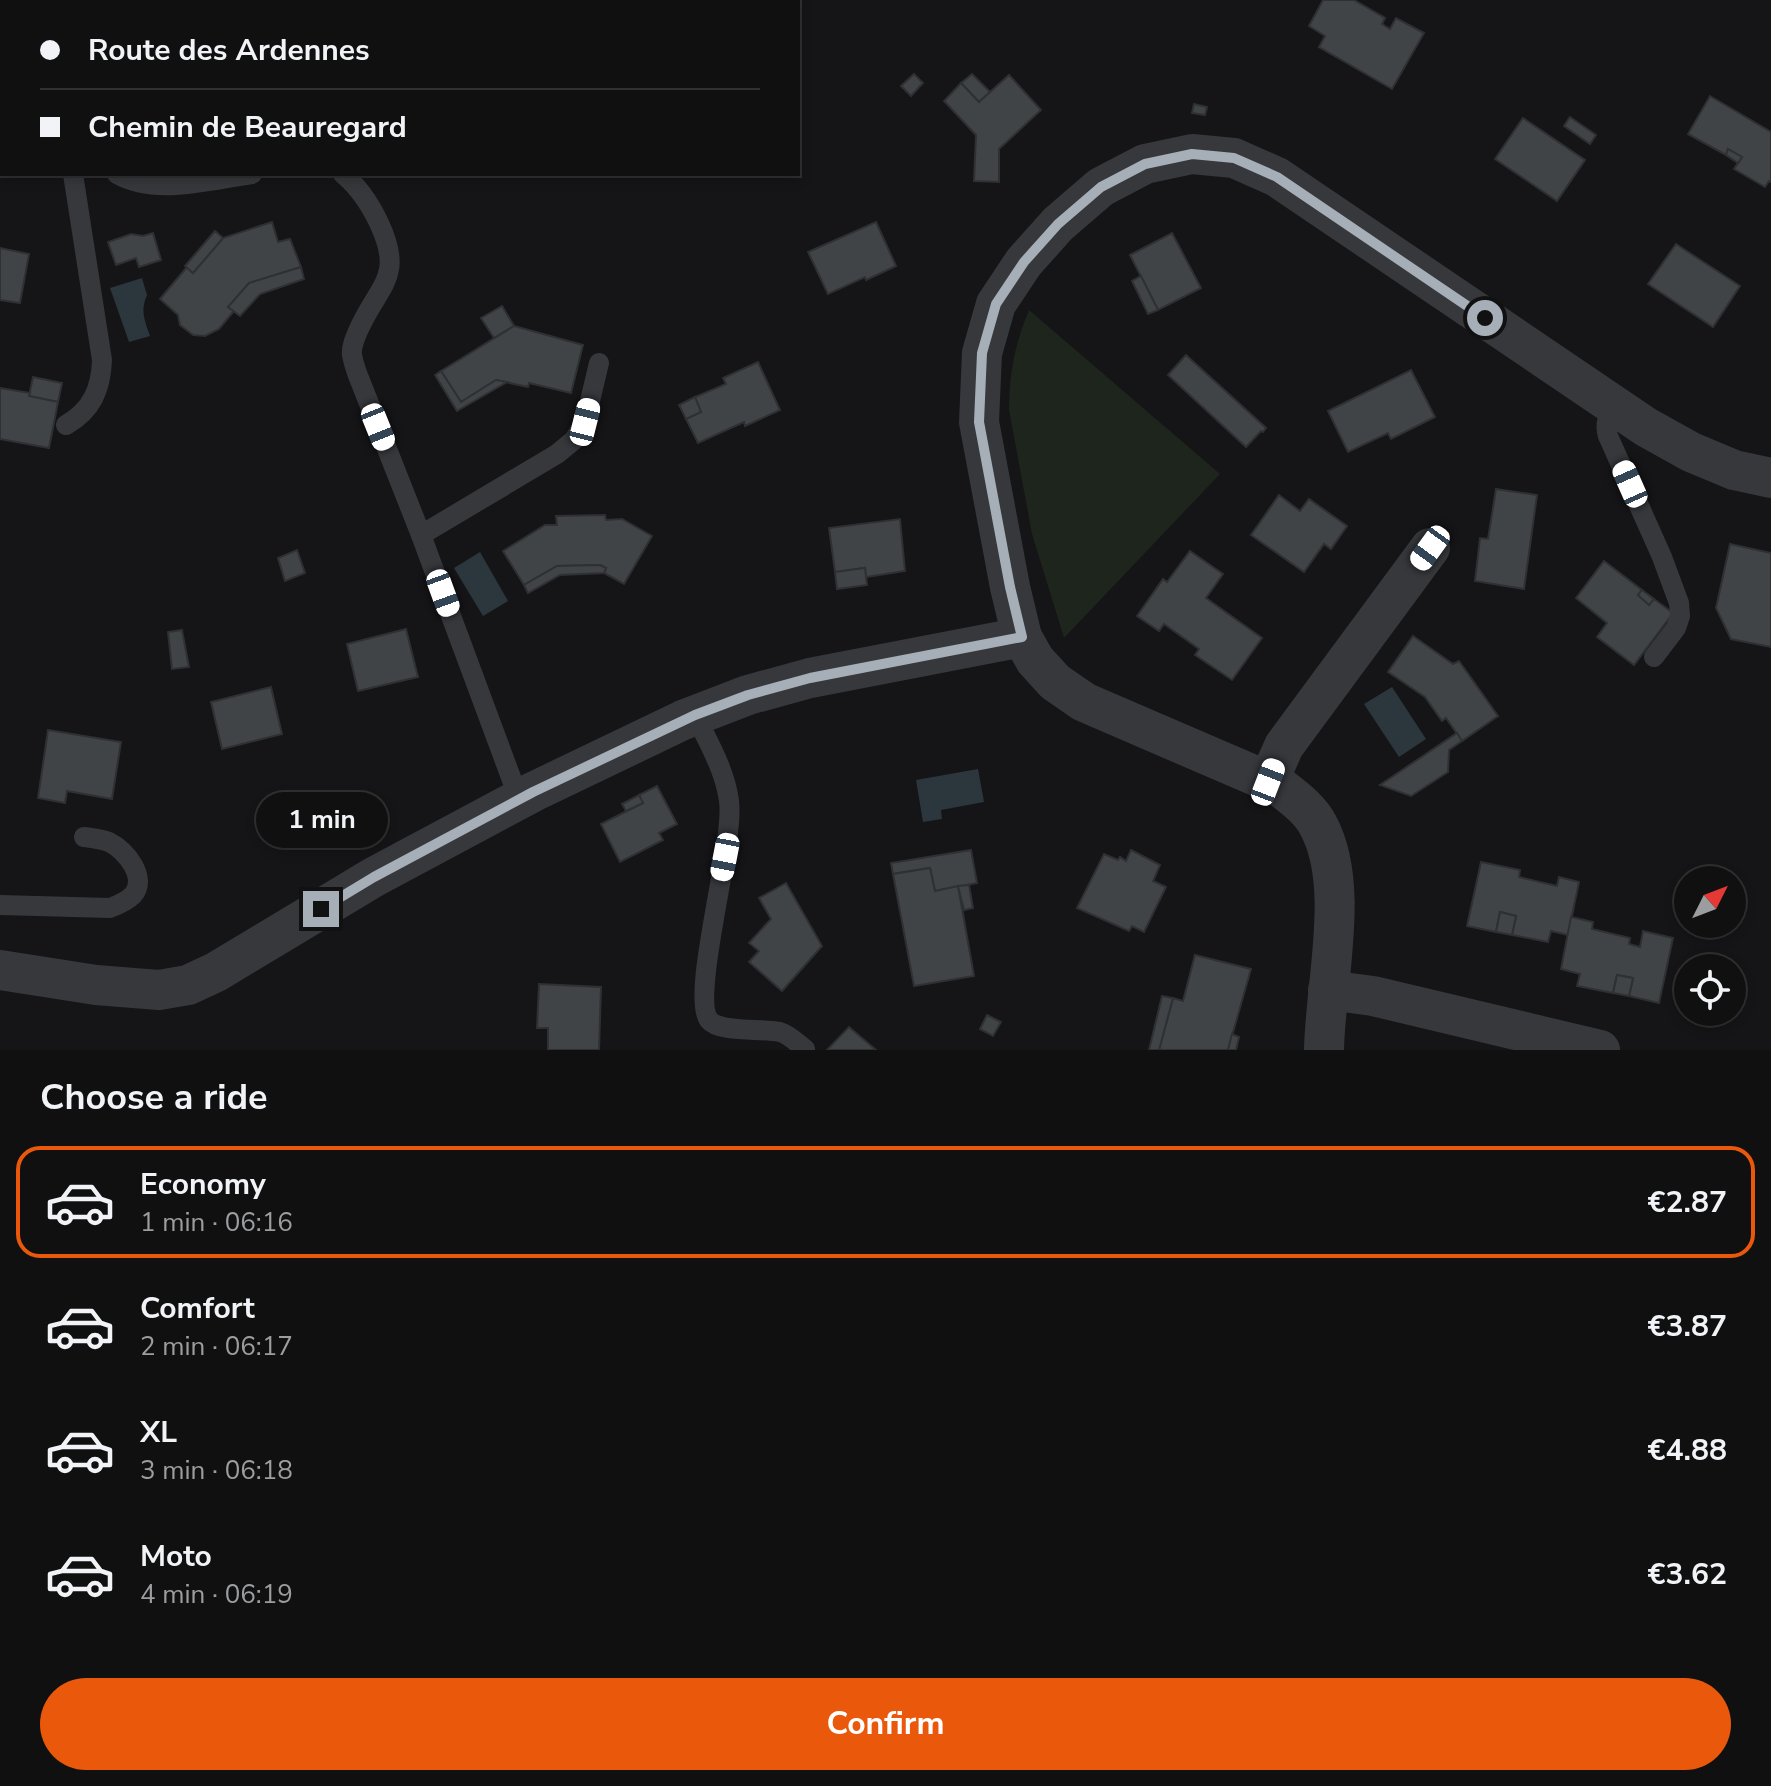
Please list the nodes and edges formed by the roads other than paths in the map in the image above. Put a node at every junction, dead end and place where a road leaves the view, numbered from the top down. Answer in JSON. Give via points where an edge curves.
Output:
{"nodes":[{"id":1,"x":73,"y":176,"type":"edge"},
{"id":2,"x":121,"y":176,"type":"edge"},
{"id":3,"x":238,"y":176,"type":"edge"},
{"id":4,"x":345,"y":176,"type":"edge"},
{"id":5,"x":599,"y":363,"type":"dead end"},
{"id":6,"x":1615,"y":407,"type":"junction"},
{"id":7,"x":66,"y":425,"type":"dead end"},
{"id":8,"x":1771,"y":478,"type":"edge"},
{"id":9,"x":421,"y":535,"type":"junction"},
{"id":10,"x":1430,"y":548,"type":"dead end"},
{"id":11,"x":1022,"y":637,"type":"junction"},
{"id":12,"x":1654,"y":657,"type":"dead end"},
{"id":13,"x":695,"y":715,"type":"junction"},
{"id":14,"x":1268,"y":782,"type":"junction"},
{"id":15,"x":519,"y":799,"type":"junction"},
{"id":16,"x":84,"y":837,"type":"dead end"},
{"id":17,"x":0,"y":905,"type":"edge"},
{"id":18,"x":0,"y":970,"type":"edge"},
{"id":19,"x":1328,"y":990,"type":"junction"},
{"id":20,"x":805,"y":1049,"type":"edge"},
{"id":21,"x":1324,"y":1050,"type":"edge"},
{"id":22,"x":1600,"y":1050,"type":"edge"}],
"edges":[{"from":1,"to":7,"type":"lane","via":[[102,360],[98,389],[89,406]]},
{"from":2,"to":3,"type":"lane","via":[[174,185]]},
{"from":4,"to":9,"type":"lane","via":[[370,204],[390,256],[389,274],[361,324],[352,353]]},
{"from":5,"to":9,"type":"lane","via":[[585,422],[574,440]]},
{"from":6,"to":8,"type":"street","via":[[1691,452]]},
{"from":6,"to":11,"type":"street","via":[[1277,177],[1234,158],[1192,154],[1145,164],[1101,187],[1024,262],[996,304],[982,353],[979,422]]},
{"from":6,"to":12,"type":"lane","via":[[1605,426],[1608,436],[1679,603],[1676,628]]},
{"from":9,"to":15,"type":"lane"},
{"from":10,"to":14,"type":"street","via":[[1284,746]]},
{"from":11,"to":13,"type":"street","via":[[810,678]]},
{"from":11,"to":14,"type":"street","via":[[1055,682],[1084,702]]},
{"from":13,"to":15,"type":"street"},
{"from":13,"to":20,"type":"lane","via":[[729,801],[706,967],[705,1015],[721,1027],[781,1033]]},
{"from":14,"to":19,"type":"street","via":[[1300,803],[1326,841],[1334,884]]},
{"from":15,"to":18,"type":"street","via":[[188,985],[159,990],[96,985]]},
{"from":16,"to":17,"type":"lane","via":[[106,840],[123,852],[137,875],[133,895],[110,908]]},
{"from":19,"to":21,"type":"street"},
{"from":19,"to":22,"type":"street"}]}
